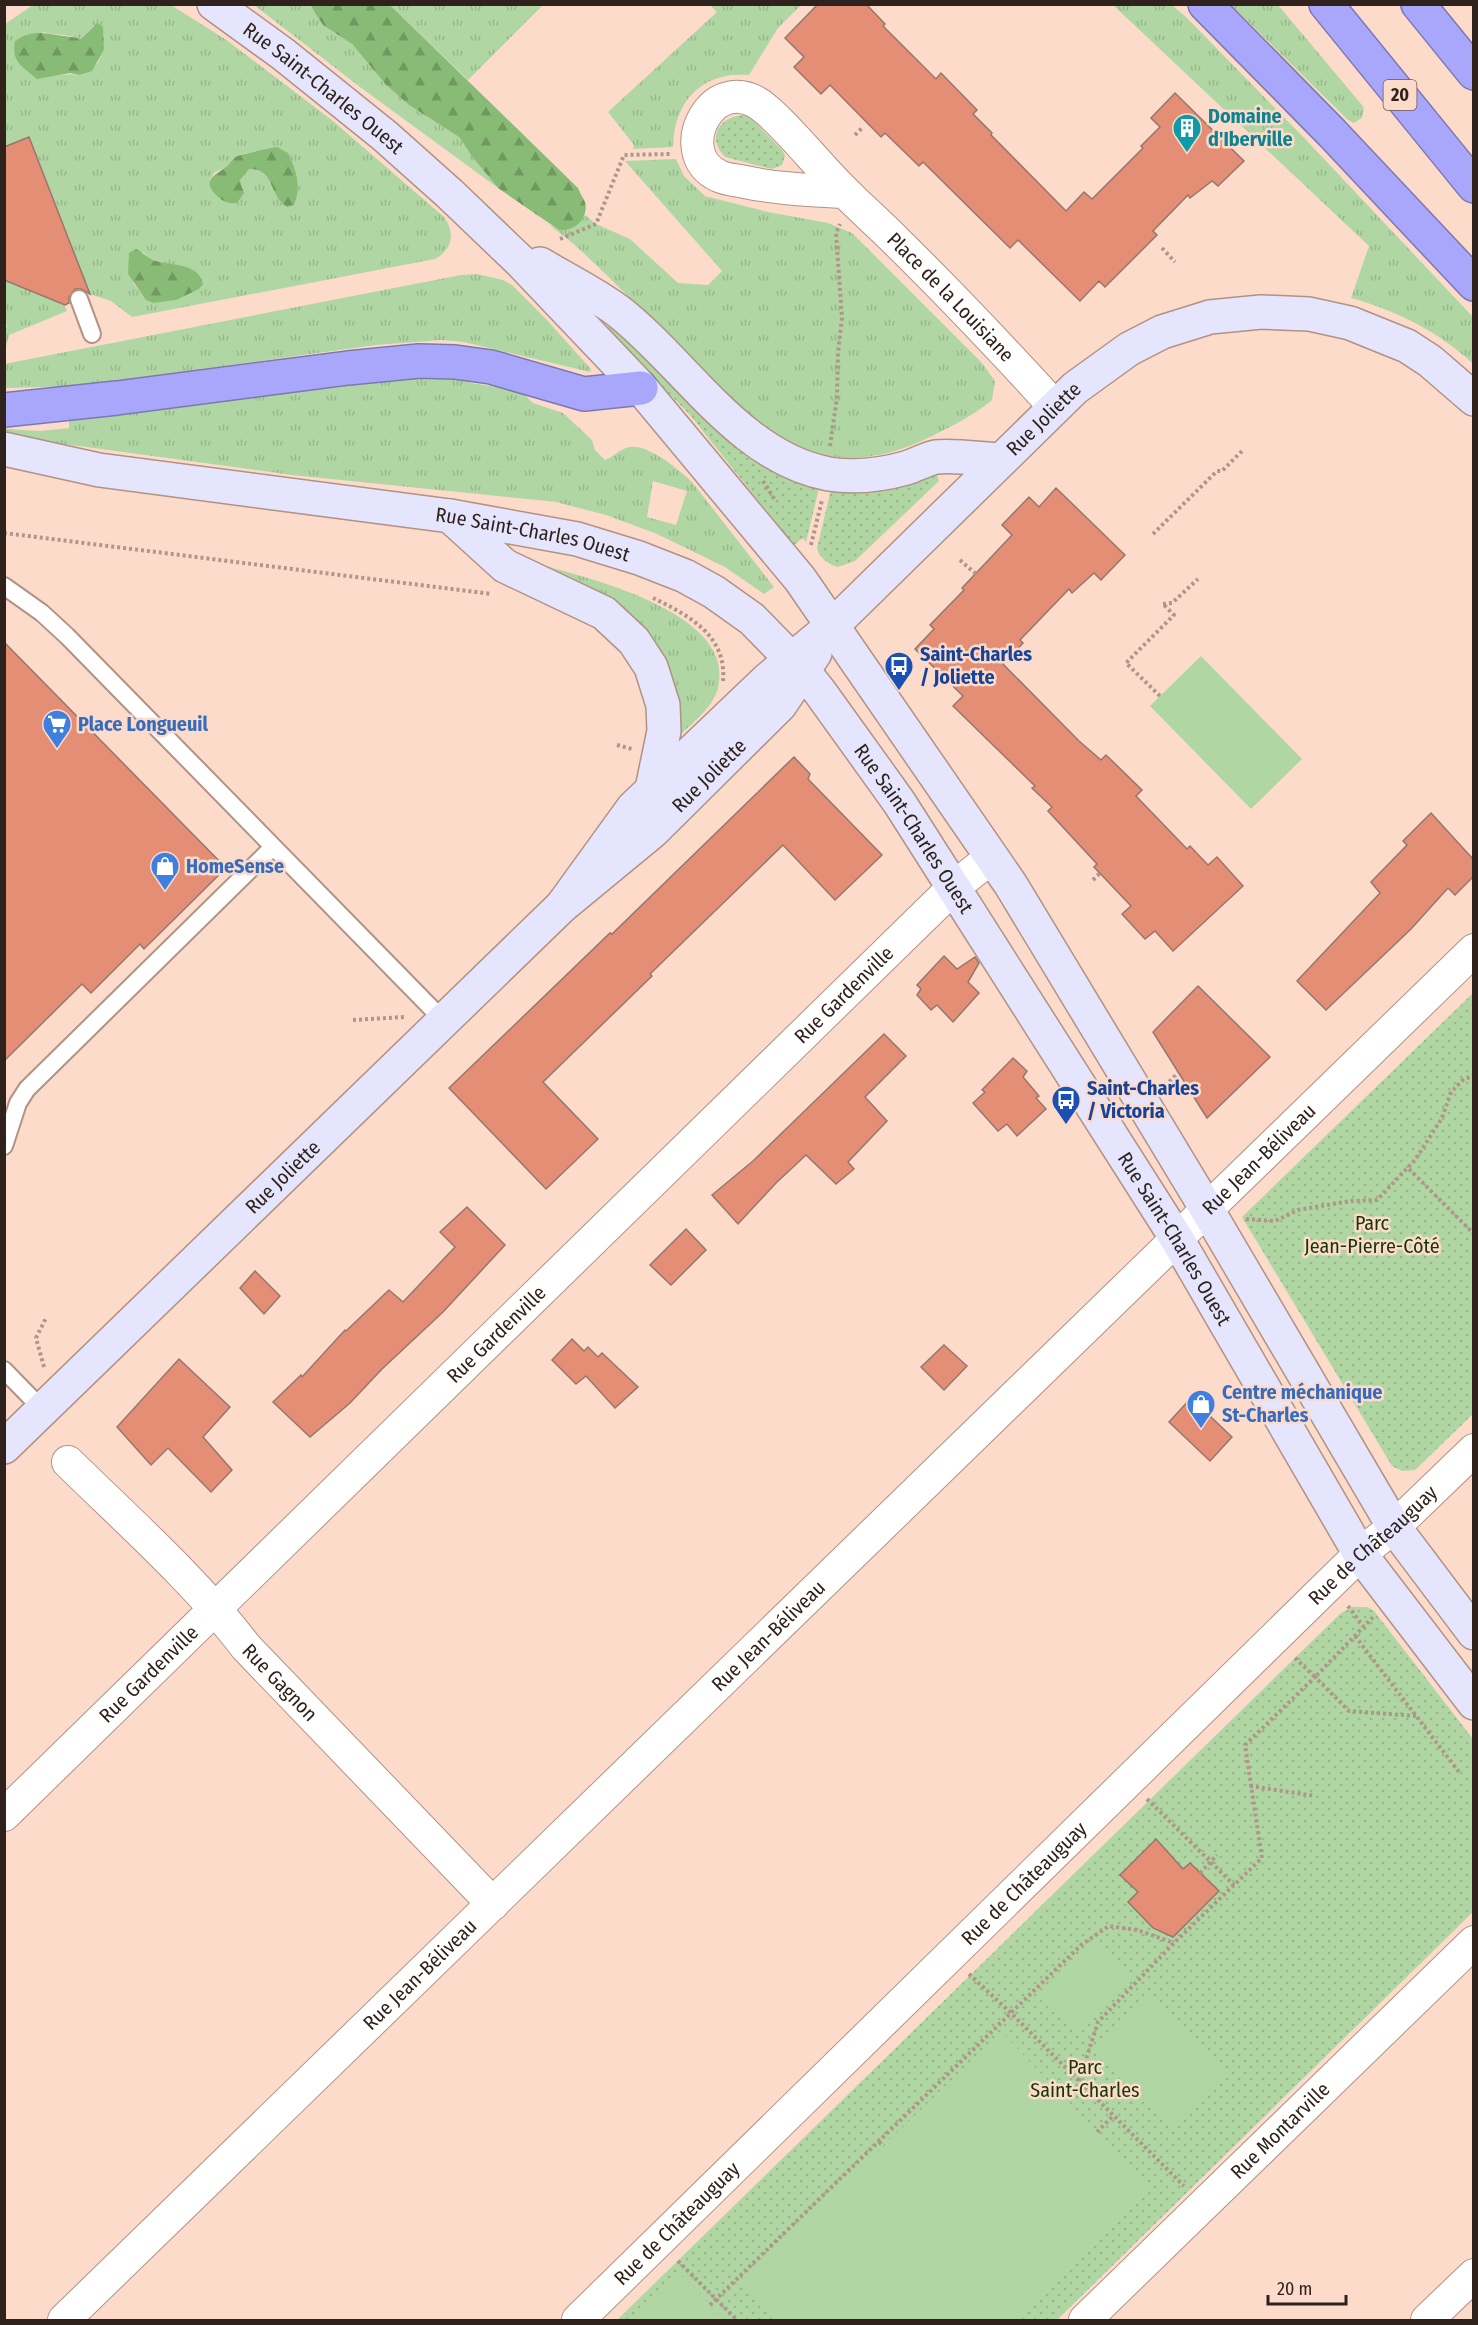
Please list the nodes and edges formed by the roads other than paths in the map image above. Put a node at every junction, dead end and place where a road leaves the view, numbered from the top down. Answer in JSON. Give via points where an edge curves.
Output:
{"nodes":[{"id":1,"x":214,"y":4,"type":"edge"},
{"id":2,"x":1205,"y":4,"type":"edge"},
{"id":3,"x":1326,"y":4,"type":"edge"},
{"id":4,"x":1418,"y":4,"type":"edge"},
{"id":5,"x":1473,"y":73,"type":"edge"},
{"id":6,"x":1473,"y":186,"type":"edge"},
{"id":7,"x":844,"y":192,"type":"dead end"},
{"id":8,"x":495,"y":237,"type":"junction"},
{"id":9,"x":1473,"y":284,"type":"edge"},
{"id":10,"x":79,"y":299,"type":"dead end"},
{"id":11,"x":92,"y":334,"type":"dead end"},
{"id":12,"x":641,"y":388,"type":"junction"},
{"id":13,"x":1473,"y":399,"type":"edge"},
{"id":14,"x":1055,"y":407,"type":"junction"},
{"id":15,"x":4,"y":410,"type":"edge"},
{"id":16,"x":4,"y":449,"type":"edge"},
{"id":17,"x":1000,"y":460,"type":"junction"},
{"id":18,"x":4,"y":468,"type":"edge"},
{"id":19,"x":99,"y":470,"type":"junction"},
{"id":20,"x":450,"y":516,"type":"junction"},
{"id":21,"x":4,"y":586,"type":"edge"},
{"id":22,"x":832,"y":626,"type":"junction"},
{"id":23,"x":798,"y":666,"type":"junction"},
{"id":24,"x":652,"y":789,"type":"junction"},
{"id":25,"x":273,"y":847,"type":"junction"},
{"id":26,"x":992,"y":857,"type":"junction"},
{"id":27,"x":954,"y":887,"type":"junction"},
{"id":28,"x":562,"y":906,"type":"junction"},
{"id":29,"x":1473,"y":950,"type":"edge"},
{"id":30,"x":444,"y":1021,"type":"junction"},
{"id":31,"x":4,"y":1146,"type":"edge"},
{"id":32,"x":1222,"y":1214,"type":"junction"},
{"id":33,"x":1177,"y":1239,"type":"junction"},
{"id":34,"x":4,"y":1370,"type":"edge"},
{"id":35,"x":43,"y":1410,"type":"junction"},
{"id":36,"x":4,"y":1447,"type":"edge"},
{"id":37,"x":1473,"y":1450,"type":"edge"},
{"id":38,"x":68,"y":1462,"type":"dead end"},
{"id":39,"x":1394,"y":1527,"type":"junction"},
{"id":40,"x":1360,"y":1554,"type":"junction"},
{"id":41,"x":215,"y":1609,"type":"junction"},
{"id":42,"x":1473,"y":1633,"type":"edge"},
{"id":43,"x":1473,"y":1703,"type":"edge"},
{"id":44,"x":4,"y":1815,"type":"edge"},
{"id":45,"x":493,"y":1904,"type":"junction"},
{"id":46,"x":1473,"y":1942,"type":"edge"},
{"id":47,"x":1473,"y":2275,"type":"edge"},
{"id":48,"x":64,"y":2320,"type":"edge"},
{"id":49,"x":578,"y":2320,"type":"edge"},
{"id":50,"x":1085,"y":2320,"type":"edge"},
{"id":51,"x":1427,"y":2320,"type":"edge"}],
"edges":[{"from":1,"to":8,"type":"street","name":"Rue Saint-Charles Ouest","via":[[385,136]]},
{"from":2,"to":9,"type":"highway"},
{"from":3,"to":6,"type":"highway","number":"20"},
{"from":4,"to":5,"type":"highway"},
{"from":7,"to":14,"type":"street","name":"Place de la Louisiane"},
{"from":8,"to":12,"type":"street","name":"Rue Saint-Charles Ouest"},
{"from":8,"to":17,"type":"street","via":[[618,311],[741,428],[794,463],[828,474],[851,476],[888,472],[936,457]]},
{"from":10,"to":11,"type":"lane"},
{"from":12,"to":15,"type":"highway","via":[[584,394],[491,367],[419,361]]},
{"from":12,"to":22,"type":"street","name":"Rue Saint-Charles Ouest","via":[[786,561]]},
{"from":13,"to":14,"type":"street","name":"Rue Joliette","via":[[1407,346],[1350,323],[1267,312],[1228,314],[1162,332],[1113,359]]},
{"from":14,"to":17,"type":"street","name":"Rue Joliette"},
{"from":16,"to":19,"type":"street","name":"Rue Saint-Charles Ouest"},
{"from":17,"to":22,"type":"street","name":"Rue Joliette"},
{"from":18,"to":19,"type":"street"},
{"from":19,"to":20,"type":"street","name":"Rue Saint-Charles Ouest"},
{"from":20,"to":23,"type":"street","name":"Rue Saint-Charles Ouest","via":[[577,539],[655,564],[729,602],[764,630]]},
{"from":20,"to":24,"type":"street","via":[[505,566],[598,610],[634,641],[651,667],[663,705],[664,731]]},
{"from":21,"to":25,"type":"lane","via":[[51,620]]},
{"from":22,"to":23,"type":"street","name":"Rue Joliette"},
{"from":22,"to":26,"type":"street","name":"Rue Saint-Charles Ouest"},
{"from":23,"to":24,"type":"street","name":"Rue Joliette","via":[[768,679]]},
{"from":23,"to":27,"type":"street","name":"Rue Saint-Charles Ouest","via":[[835,711]]},
{"from":23,"to":28,"type":"street","name":"Rue Joliette","via":[[780,705],[653,831]]},
{"from":24,"to":28,"type":"street","name":"Rue Joliette","via":[[633,808]]},
{"from":25,"to":30,"type":"lane"},
{"from":25,"to":31,"type":"lane","via":[[27,1089],[18,1103]]},
{"from":26,"to":27,"type":"street","name":"Rue Gardenville"},
{"from":26,"to":32,"type":"street","name":"Rue Saint-Charles Ouest"},
{"from":27,"to":33,"type":"street","name":"Rue Saint-Charles Ouest"},
{"from":27,"to":41,"type":"street","name":"Rue Gardenville"},
{"from":28,"to":30,"type":"street","name":"Rue Joliette"},
{"from":29,"to":32,"type":"street","name":"Rue Jean-Béliveau"},
{"from":30,"to":35,"type":"street","name":"Rue Joliette"},
{"from":32,"to":33,"type":"street","name":"Rue Jean-Béliveau"},
{"from":32,"to":39,"type":"street","name":"Rue Saint-Charles Ouest"},
{"from":33,"to":40,"type":"street","name":"Rue Saint-Charles Ouest"},
{"from":33,"to":45,"type":"street","name":"Rue Jean-Béliveau"},
{"from":34,"to":35,"type":"lane"},
{"from":35,"to":36,"type":"street","name":"Rue Joliette"},
{"from":37,"to":39,"type":"street","name":"Rue de Châteauguay"},
{"from":38,"to":41,"type":"street","name":"Rue Gagnon"},
{"from":39,"to":40,"type":"street","name":"Rue de Châteauguay"},
{"from":39,"to":42,"type":"street","name":"Rue Saint-Charles Ouest"},
{"from":40,"to":43,"type":"street","name":"Rue Saint-Charles Ouest"},
{"from":40,"to":49,"type":"street","name":"Rue de Châteauguay"},
{"from":41,"to":44,"type":"street","name":"Rue Gardenville"},
{"from":41,"to":45,"type":"street","name":"Rue Gagnon","via":[[246,1647]]},
{"from":45,"to":48,"type":"street","name":"Rue Jean-Béliveau"},
{"from":46,"to":50,"type":"street","name":"Rue Montarville"},
{"from":47,"to":51,"type":"street"}]}
